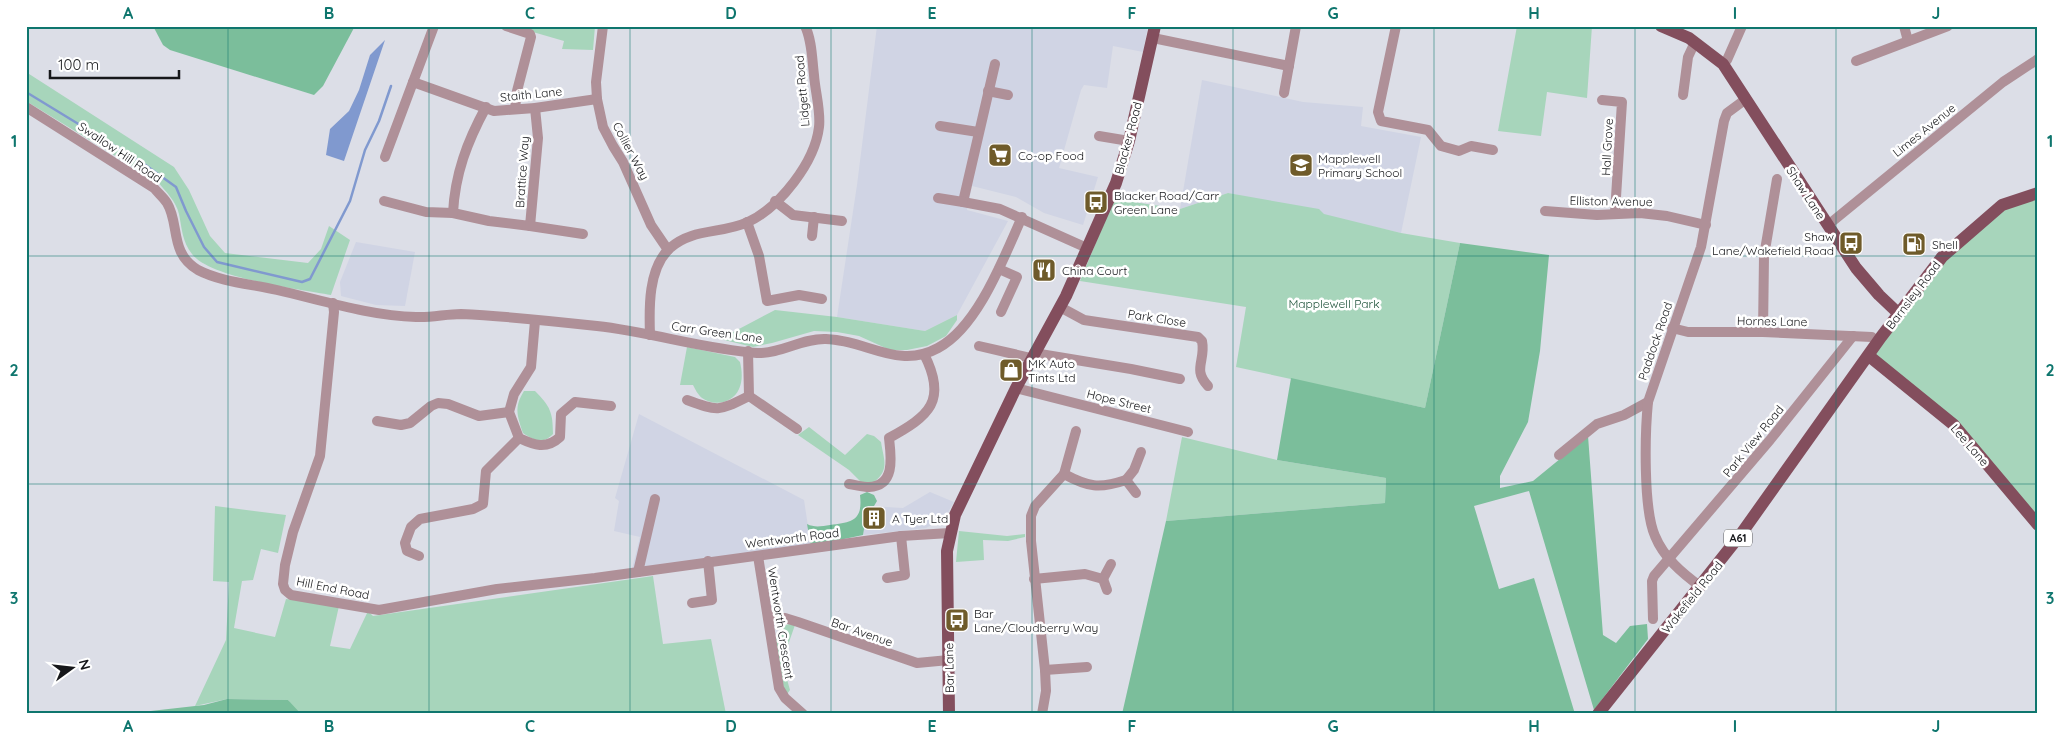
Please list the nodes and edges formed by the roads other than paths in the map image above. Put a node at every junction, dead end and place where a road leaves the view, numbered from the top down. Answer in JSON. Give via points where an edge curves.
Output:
{"nodes":[{"id":1,"x":434,"y":26,"type":"edge"},
{"id":2,"x":506,"y":26,"type":"edge"},
{"id":3,"x":603,"y":26,"type":"edge"},
{"id":4,"x":805,"y":26,"type":"edge"},
{"id":5,"x":1296,"y":26,"type":"edge"},
{"id":6,"x":1396,"y":26,"type":"edge"},
{"id":7,"x":1661,"y":26,"type":"edge"},
{"id":8,"x":1742,"y":26,"type":"edge"},
{"id":9,"x":1904,"y":26,"type":"edge"},
{"id":10,"x":1948,"y":26,"type":"edge"},
{"id":11,"x":1154,"y":32,"type":"edge"},
{"id":12,"x":1908,"y":41,"type":"junction"},
{"id":13,"x":1695,"y":42,"type":"junction"},
{"id":14,"x":2038,"y":59,"type":"edge"},
{"id":15,"x":1856,"y":61,"type":"dead end"},
{"id":16,"x":994,"y":64,"type":"dead end"},
{"id":17,"x":1723,"y":64,"type":"junction"},
{"id":18,"x":1289,"y":66,"type":"junction"},
{"id":19,"x":413,"y":82,"type":"junction"},
{"id":20,"x":988,"y":91,"type":"junction"},
{"id":21,"x":1284,"y":93,"type":"dead end"},
{"id":22,"x":1683,"y":94,"type":"dead end"},
{"id":23,"x":1008,"y":95,"type":"dead end"},
{"id":24,"x":597,"y":99,"type":"junction"},
{"id":25,"x":1602,"y":100,"type":"dead end"},
{"id":26,"x":1746,"y":100,"type":"junction"},
{"id":27,"x":26,"y":107,"type":"edge"},
{"id":28,"x":486,"y":108,"type":"junction"},
{"id":29,"x":535,"y":108,"type":"junction"},
{"id":30,"x":515,"y":109,"type":"junction"},
{"id":31,"x":940,"y":126,"type":"dead end"},
{"id":32,"x":978,"y":132,"type":"junction"},
{"id":33,"x":1100,"y":136,"type":"dead end"},
{"id":34,"x":1129,"y":141,"type":"junction"},
{"id":35,"x":1493,"y":150,"type":"dead end"},
{"id":36,"x":385,"y":157,"type":"dead end"},
{"id":37,"x":1777,"y":179,"type":"dead end"},
{"id":38,"x":2038,"y":193,"type":"edge"},
{"id":39,"x":938,"y":198,"type":"dead end"},
{"id":40,"x":384,"y":201,"type":"dead end"},
{"id":41,"x":775,"y":201,"type":"junction"},
{"id":42,"x":963,"y":202,"type":"junction"},
{"id":43,"x":1545,"y":211,"type":"dead end"},
{"id":44,"x":453,"y":213,"type":"junction"},
{"id":45,"x":1615,"y":213,"type":"junction"},
{"id":46,"x":814,"y":217,"type":"junction"},
{"id":47,"x":1022,"y":217,"type":"junction"},
{"id":48,"x":842,"y":221,"type":"dead end"},
{"id":49,"x":747,"y":222,"type":"junction"},
{"id":50,"x":1706,"y":225,"type":"junction"},
{"id":51,"x":1828,"y":225,"type":"junction"},
{"id":52,"x":530,"y":226,"type":"junction"},
{"id":53,"x":583,"y":234,"type":"dead end"},
{"id":54,"x":812,"y":236,"type":"dead end"},
{"id":55,"x":1087,"y":248,"type":"junction"},
{"id":56,"x":668,"y":250,"type":"junction"},
{"id":57,"x":999,"y":269,"type":"junction"},
{"id":58,"x":822,"y":300,"type":"dead end"},
{"id":59,"x":333,"y":303,"type":"junction"},
{"id":60,"x":1060,"y":307,"type":"junction"},
{"id":61,"x":1001,"y":312,"type":"dead end"},
{"id":62,"x":1899,"y":314,"type":"junction"},
{"id":63,"x":535,"y":321,"type":"junction"},
{"id":64,"x":1672,"y":328,"type":"junction"},
{"id":65,"x":1763,"y":332,"type":"junction"},
{"id":66,"x":650,"y":335,"type":"junction"},
{"id":67,"x":1853,"y":336,"type":"junction"},
{"id":68,"x":1872,"y":337,"type":"dead end"},
{"id":69,"x":979,"y":346,"type":"dead end"},
{"id":70,"x":748,"y":351,"type":"junction"},
{"id":71,"x":924,"y":354,"type":"junction"},
{"id":72,"x":1033,"y":355,"type":"junction"},
{"id":73,"x":1868,"y":356,"type":"junction"},
{"id":74,"x":1180,"y":379,"type":"dead end"},
{"id":75,"x":1208,"y":386,"type":"dead end"},
{"id":76,"x":1016,"y":388,"type":"junction"},
{"id":77,"x":749,"y":396,"type":"junction"},
{"id":78,"x":687,"y":400,"type":"dead end"},
{"id":79,"x":1648,"y":402,"type":"junction"},
{"id":80,"x":611,"y":406,"type":"dead end"},
{"id":81,"x":509,"y":412,"type":"junction"},
{"id":82,"x":377,"y":421,"type":"dead end"},
{"id":83,"x":798,"y":429,"type":"dead end"},
{"id":84,"x":1076,"y":431,"type":"dead end"},
{"id":85,"x":1188,"y":432,"type":"dead end"},
{"id":86,"x":518,"y":438,"type":"junction"},
{"id":87,"x":1141,"y":452,"type":"dead end"},
{"id":88,"x":1559,"y":456,"type":"dead end"},
{"id":89,"x":1064,"y":474,"type":"junction"},
{"id":90,"x":1126,"y":480,"type":"junction"},
{"id":91,"x":849,"y":484,"type":"dead end"},
{"id":92,"x":1136,"y":493,"type":"dead end"},
{"id":93,"x":655,"y":499,"type":"dead end"},
{"id":94,"x":2038,"y":525,"type":"edge"},
{"id":95,"x":950,"y":533,"type":"junction"},
{"id":96,"x":901,"y":536,"type":"junction"},
{"id":97,"x":419,"y":556,"type":"dead end"},
{"id":98,"x":758,"y":556,"type":"junction"},
{"id":99,"x":1670,"y":560,"type":"junction"},
{"id":100,"x":708,"y":561,"type":"junction"},
{"id":101,"x":1111,"y":564,"type":"dead end"},
{"id":102,"x":638,"y":572,"type":"junction"},
{"id":103,"x":887,"y":578,"type":"dead end"},
{"id":104,"x":1034,"y":579,"type":"junction"},
{"id":105,"x":1103,"y":579,"type":"junction"},
{"id":106,"x":1700,"y":587,"type":"junction"},
{"id":107,"x":1107,"y":590,"type":"dead end"},
{"id":108,"x":692,"y":603,"type":"dead end"},
{"id":109,"x":768,"y":617,"type":"junction"},
{"id":110,"x":1653,"y":618,"type":"dead end"},
{"id":111,"x":949,"y":660,"type":"junction"},
{"id":112,"x":1087,"y":667,"type":"dead end"},
{"id":113,"x":1045,"y":670,"type":"junction"},
{"id":114,"x":803,"y":714,"type":"edge"},
{"id":115,"x":949,"y":714,"type":"edge"},
{"id":116,"x":1042,"y":714,"type":"edge"},
{"id":117,"x":1598,"y":714,"type":"edge"}],
"edges":[{"from":1,"to":19,"type":"street"},
{"from":2,"to":30,"type":"street","via":[[531,37]]},
{"from":3,"to":24,"type":"street","name":"Collier Way","via":[[597,68]]},
{"from":4,"to":41,"type":"street","name":"Lidgett Road","via":[[819,125],[816,145],[806,164]]},
{"from":5,"to":18,"type":"street"},
{"from":6,"to":35,"type":"street","via":[[1378,112],[1381,122],[1428,130],[1441,146],[1459,151],[1471,146]]},
{"from":7,"to":13,"type":"main road","name":"Shaw Lane"},
{"from":8,"to":17,"type":"street"},
{"from":9,"to":12,"type":"street"},
{"from":10,"to":12,"type":"street"},
{"from":11,"to":18,"type":"street"},
{"from":11,"to":34,"type":"main road","name":"Blacker Road"},
{"from":12,"to":15,"type":"street"},
{"from":13,"to":17,"type":"main road","name":"Shaw Lane"},
{"from":13,"to":22,"type":"street","via":[[1688,57]]},
{"from":14,"to":51,"type":"street","name":"Limes Avenue","via":[[1995,88]]},
{"from":16,"to":20,"type":"street"},
{"from":17,"to":26,"type":"main road","name":"Shaw Lane"},
{"from":18,"to":21,"type":"street"},
{"from":19,"to":28,"type":"street","name":"Staith Lane"},
{"from":19,"to":36,"type":"street"},
{"from":20,"to":23,"type":"street"},
{"from":20,"to":32,"type":"street"},
{"from":24,"to":29,"type":"street","name":"Staith Lane"},
{"from":24,"to":56,"type":"street","name":"Collier Way","via":[[603,127],[624,162],[651,225]]},
{"from":25,"to":45,"type":"street","name":"Hall Grove","via":[[1622,102]]},
{"from":26,"to":50,"type":"street","name":"Paddock Road","via":[[1727,113],[1724,121]]},
{"from":26,"to":51,"type":"main road","name":"Shaw Lane"},
{"from":27,"to":59,"type":"street","name":"Swallow Hill Road","via":[[154,188],[168,204],[176,240],[184,256],[197,269],[223,279]]},
{"from":28,"to":30,"type":"street","name":"Staith Lane","via":[[494,111]]},
{"from":28,"to":44,"type":"street","via":[[470,137],[458,173]]},
{"from":29,"to":30,"type":"street","name":"Staith Lane"},
{"from":29,"to":52,"type":"street","name":"Brattice Way","via":[[538,138]]},
{"from":31,"to":32,"type":"street"},
{"from":32,"to":42,"type":"street"},
{"from":33,"to":34,"type":"street"},
{"from":34,"to":55,"type":"main road","name":"Blacker Road","via":[[1116,184]]},
{"from":37,"to":65,"type":"street","via":[[1764,256]]},
{"from":38,"to":62,"type":"main road","name":"Barnsley Road","number":"A61","via":[[2002,205],[1942,257]]},
{"from":39,"to":42,"type":"street"},
{"from":40,"to":44,"type":"street","name":"Brattice Way","via":[[426,212]]},
{"from":41,"to":46,"type":"street","via":[[793,215]]},
{"from":41,"to":49,"type":"street","name":"Lidgett Road"},
{"from":42,"to":47,"type":"street"},
{"from":43,"to":45,"type":"street","name":"Elliston Avenue","via":[[1597,215]]},
{"from":44,"to":52,"type":"street","name":"Brattice Way"},
{"from":45,"to":50,"type":"street","name":"Elliston Avenue","via":[[1667,216]]},
{"from":46,"to":48,"type":"street"},
{"from":46,"to":54,"type":"street"},
{"from":47,"to":55,"type":"street"},
{"from":47,"to":57,"type":"street","name":"Carr Green Lane"},
{"from":49,"to":56,"type":"street","name":"Lidgett Road","via":[[689,236]]},
{"from":49,"to":58,"type":"street","via":[[759,256],[767,301],[799,295]]},
{"from":50,"to":64,"type":"street","name":"Paddock Road"},
{"from":51,"to":62,"type":"main road","name":"Shaw Lane","via":[[1856,268]]},
{"from":52,"to":53,"type":"street"},
{"from":55,"to":60,"type":"main road","name":"Blacker Road"},
{"from":56,"to":66,"type":"street","name":"Lidgett Road","via":[[659,264],[649,301]]},
{"from":57,"to":61,"type":"street","via":[[1017,277]]},
{"from":57,"to":71,"type":"street","name":"Carr Green Lane","via":[[967,322],[950,340]]},
{"from":59,"to":63,"type":"street","name":"Carr Green Lane","via":[[416,317],[459,314]]},
{"from":59,"to":102,"type":"street","name":"Hill End Road","via":[[320,456],[291,540],[285,565],[285,590],[291,594],[379,610],[497,589]]},
{"from":60,"to":72,"type":"main road","name":"Blacker Road"},
{"from":60,"to":75,"type":"street","name":"Park Close","via":[[1084,320],[1198,337],[1203,346],[1199,371]]},
{"from":62,"to":73,"type":"main road","name":"Barnsley Road","number":"A61"},
{"from":63,"to":66,"type":"street","name":"Carr Green Lane","via":[[599,326]]},
{"from":63,"to":81,"type":"street","via":[[531,367],[514,394]]},
{"from":64,"to":65,"type":"street","name":"Hornes Lane","via":[[1688,332]]},
{"from":64,"to":79,"type":"street","name":"Paddock Road"},
{"from":65,"to":67,"type":"street","name":"Hornes Lane"},
{"from":66,"to":70,"type":"street","name":"Carr Green Lane"},
{"from":67,"to":68,"type":"street","name":"Hornes Lane"},
{"from":67,"to":99,"type":"street","name":"Park View Road"},
{"from":69,"to":72,"type":"street"},
{"from":70,"to":71,"type":"street","name":"Carr Green Lane","via":[[761,353],[822,338],[851,342],[892,356]]},
{"from":70,"to":77,"type":"street"},
{"from":71,"to":91,"type":"street","via":[[934,380],[929,408],[916,423],[889,438],[891,466],[885,480],[870,487]]},
{"from":72,"to":74,"type":"street"},
{"from":72,"to":76,"type":"main road","name":"Blacker Road"},
{"from":73,"to":94,"type":"main road","name":"Lee Lane","via":[[1954,425]]},
{"from":73,"to":106,"type":"main road","name":"Wakefield Road","number":"A61","via":[[1784,476]]},
{"from":76,"to":85,"type":"street","name":"Hope Street"},
{"from":76,"to":95,"type":"main road","name":"Blacker Road","via":[[959,504]]},
{"from":77,"to":78,"type":"street","via":[[725,408],[711,409]]},
{"from":77,"to":83,"type":"street"},
{"from":79,"to":88,"type":"street","via":[[1597,424]]},
{"from":79,"to":99,"type":"street","name":"Paddock Road","via":[[1650,520],[1656,539]]},
{"from":80,"to":86,"type":"street","via":[[575,402],[560,414],[560,437],[544,447]]},
{"from":81,"to":82,"type":"street","via":[[479,416],[438,403],[410,423]]},
{"from":81,"to":86,"type":"street"},
{"from":84,"to":89,"type":"street"},
{"from":86,"to":97,"type":"street","via":[[486,471],[483,504],[473,509],[420,519],[411,526],[405,543],[407,551]]},
{"from":87,"to":90,"type":"street"},
{"from":89,"to":90,"type":"street","via":[[1088,486]]},
{"from":89,"to":104,"type":"street","via":[[1035,506],[1032,516],[1030,541]]},
{"from":90,"to":92,"type":"street"},
{"from":93,"to":102,"type":"street"},
{"from":95,"to":96,"type":"street","name":"Wentworth Road"},
{"from":95,"to":111,"type":"main road","name":"Bar Lane","via":[[947,551]]},
{"from":96,"to":98,"type":"street","name":"Wentworth Road"},
{"from":96,"to":103,"type":"street","via":[[905,575]]},
{"from":98,"to":100,"type":"street","name":"Wentworth Road"},
{"from":98,"to":109,"type":"street","name":"Wentworth Crescent"},
{"from":99,"to":106,"type":"street","name":"Paddock Road"},
{"from":99,"to":110,"type":"street","name":"Park View Road","via":[[1652,581]]},
{"from":100,"to":102,"type":"street","name":"Wentworth Road"},
{"from":100,"to":108,"type":"street","via":[[712,600]]},
{"from":101,"to":105,"type":"street"},
{"from":104,"to":105,"type":"street","via":[[1085,574]]},
{"from":104,"to":113,"type":"street"},
{"from":105,"to":107,"type":"street"},
{"from":106,"to":117,"type":"main road","name":"Wakefield Road","number":"A61"},
{"from":109,"to":111,"type":"street","name":"Bar Avenue","via":[[798,622],[916,663]]},
{"from":109,"to":114,"type":"street","name":"Wentworth Crescent","via":[[779,688]]},
{"from":111,"to":115,"type":"main road","name":"Bar Lane"},
{"from":112,"to":113,"type":"street"},
{"from":113,"to":116,"type":"street"}]}
